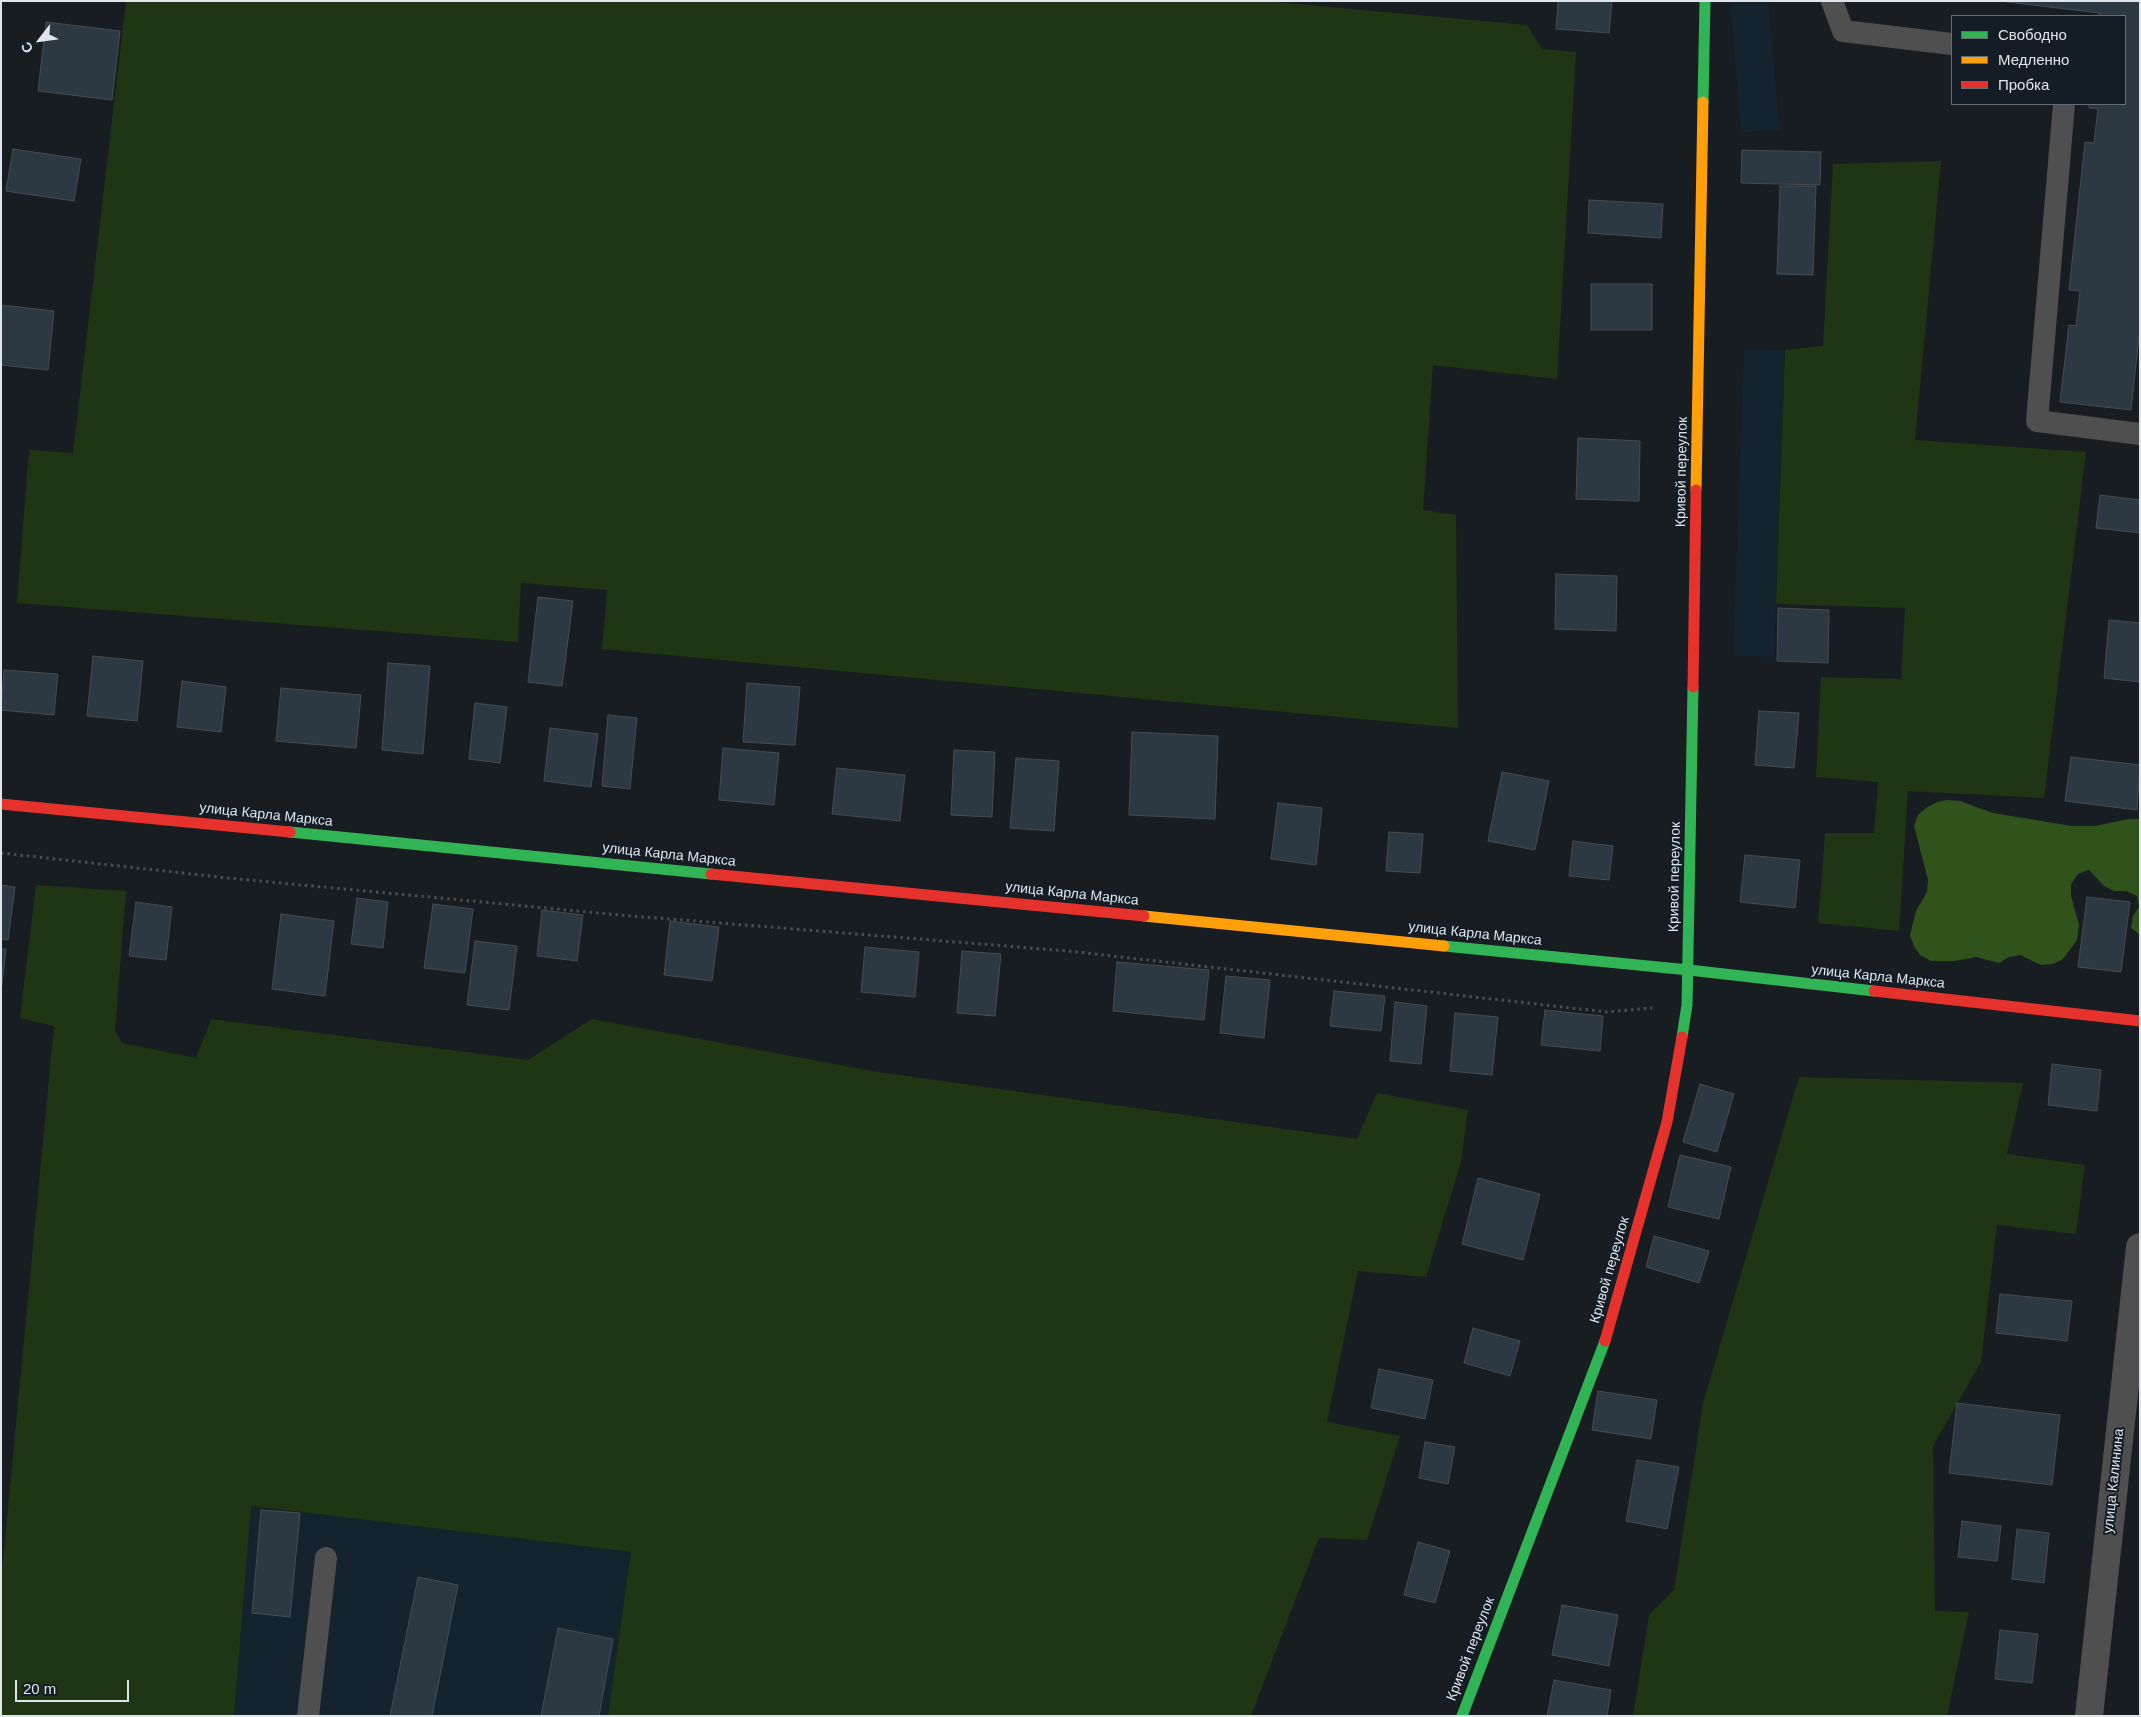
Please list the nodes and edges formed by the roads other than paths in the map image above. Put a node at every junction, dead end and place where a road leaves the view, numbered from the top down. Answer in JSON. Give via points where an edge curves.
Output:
{"nodes":[{"id":1,"x":1705,"y":1,"type":"edge"},
{"id":2,"x":1832,"y":1,"type":"edge"},
{"id":3,"x":1951,"y":44,"type":"edge"},
{"id":4,"x":2064,"y":105,"type":"edge"},
{"id":5,"x":2140,"y":434,"type":"edge"},
{"id":6,"x":1,"y":804,"type":"edge"},
{"id":7,"x":1689,"y":970,"type":"junction"},
{"id":8,"x":2140,"y":1021,"type":"edge"},
{"id":9,"x":2140,"y":1246,"type":"edge"},
{"id":10,"x":326,"y":1558,"type":"dead end"},
{"id":11,"x":308,"y":1716,"type":"edge"},
{"id":12,"x":1462,"y":1716,"type":"edge"},
{"id":13,"x":2089,"y":1716,"type":"edge"}],
"edges":[{"from":1,"to":7,"type":"main road","name":"Кривой переулок"},
{"from":2,"to":3,"type":"lane","via":[[1843,31]]},
{"from":4,"to":5,"type":"lane","via":[[2037,421]]},
{"from":6,"to":7,"type":"main road","name":"улица Карла Маркса"},
{"from":7,"to":8,"type":"main road","name":"улица Карла Маркса"},
{"from":7,"to":12,"type":"main road","name":"Кривой переулок","via":[[1687,1005],[1667,1122],[1604,1345]]},
{"from":9,"to":13,"type":"street","name":"улица Калинина"},
{"from":10,"to":11,"type":"lane"}]}
